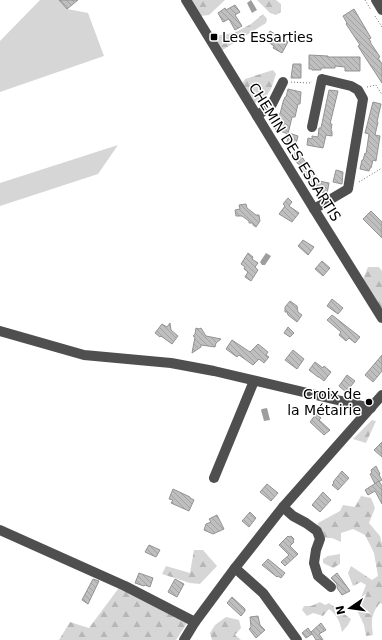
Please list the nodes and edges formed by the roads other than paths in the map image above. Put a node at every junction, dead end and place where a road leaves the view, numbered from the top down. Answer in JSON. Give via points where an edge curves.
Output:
{"nodes":[{"id":1,"x":186,"y":0,"type":"edge"},
{"id":2,"x":283,"y":82,"type":"road end"},
{"id":3,"x":257,"y":116,"type":"junction"},
{"id":4,"x":312,"y":127,"type":"dead end"},
{"id":5,"x":314,"y":209,"type":"junction"},
{"id":6,"x":382,"y":318,"type":"edge"},
{"id":7,"x":0,"y":331,"type":"edge"},
{"id":8,"x":254,"y":381,"type":"junction"},
{"id":9,"x":382,"y":395,"type":"edge"},
{"id":10,"x":371,"y":408,"type":"junction"},
{"id":11,"x":214,"y":478,"type":"dead end"},
{"id":12,"x":283,"y":507,"type":"junction"},
{"id":13,"x":0,"y":530,"type":"edge"},
{"id":14,"x":235,"y":568,"type":"junction"},
{"id":15,"x":330,"y":588,"type":"dead end"},
{"id":16,"x":195,"y":622,"type":"junction"},
{"id":17,"x":184,"y":640,"type":"edge"},
{"id":18,"x":297,"y":640,"type":"edge"}],
"edges":[{"from":1,"to":3,"type":"street","name":"CHEMIN DES ESSARTIS"},
{"from":2,"to":3,"type":"street","via":[[272,104]]},
{"from":3,"to":5,"type":"street","name":"CHEMIN DES ESSARTIS"},
{"from":4,"to":5,"type":"street","via":[[322,79],[351,86],[363,99],[348,189]]},
{"from":5,"to":6,"type":"street","name":"CHEMIN DES ESSARTIS"},
{"from":7,"to":8,"type":"street","via":[[84,355],[171,363]]},
{"from":8,"to":10,"type":"street"},
{"from":8,"to":11,"type":"street"},
{"from":9,"to":10,"type":"street"},
{"from":10,"to":12,"type":"street"},
{"from":12,"to":14,"type":"street"},
{"from":12,"to":15,"type":"street","via":[[317,531],[320,540],[314,563],[318,576]]},
{"from":13,"to":16,"type":"street","via":[[125,586]]},
{"from":14,"to":16,"type":"street"},
{"from":14,"to":18,"type":"street","via":[[263,593]]},
{"from":16,"to":17,"type":"street"}]}
